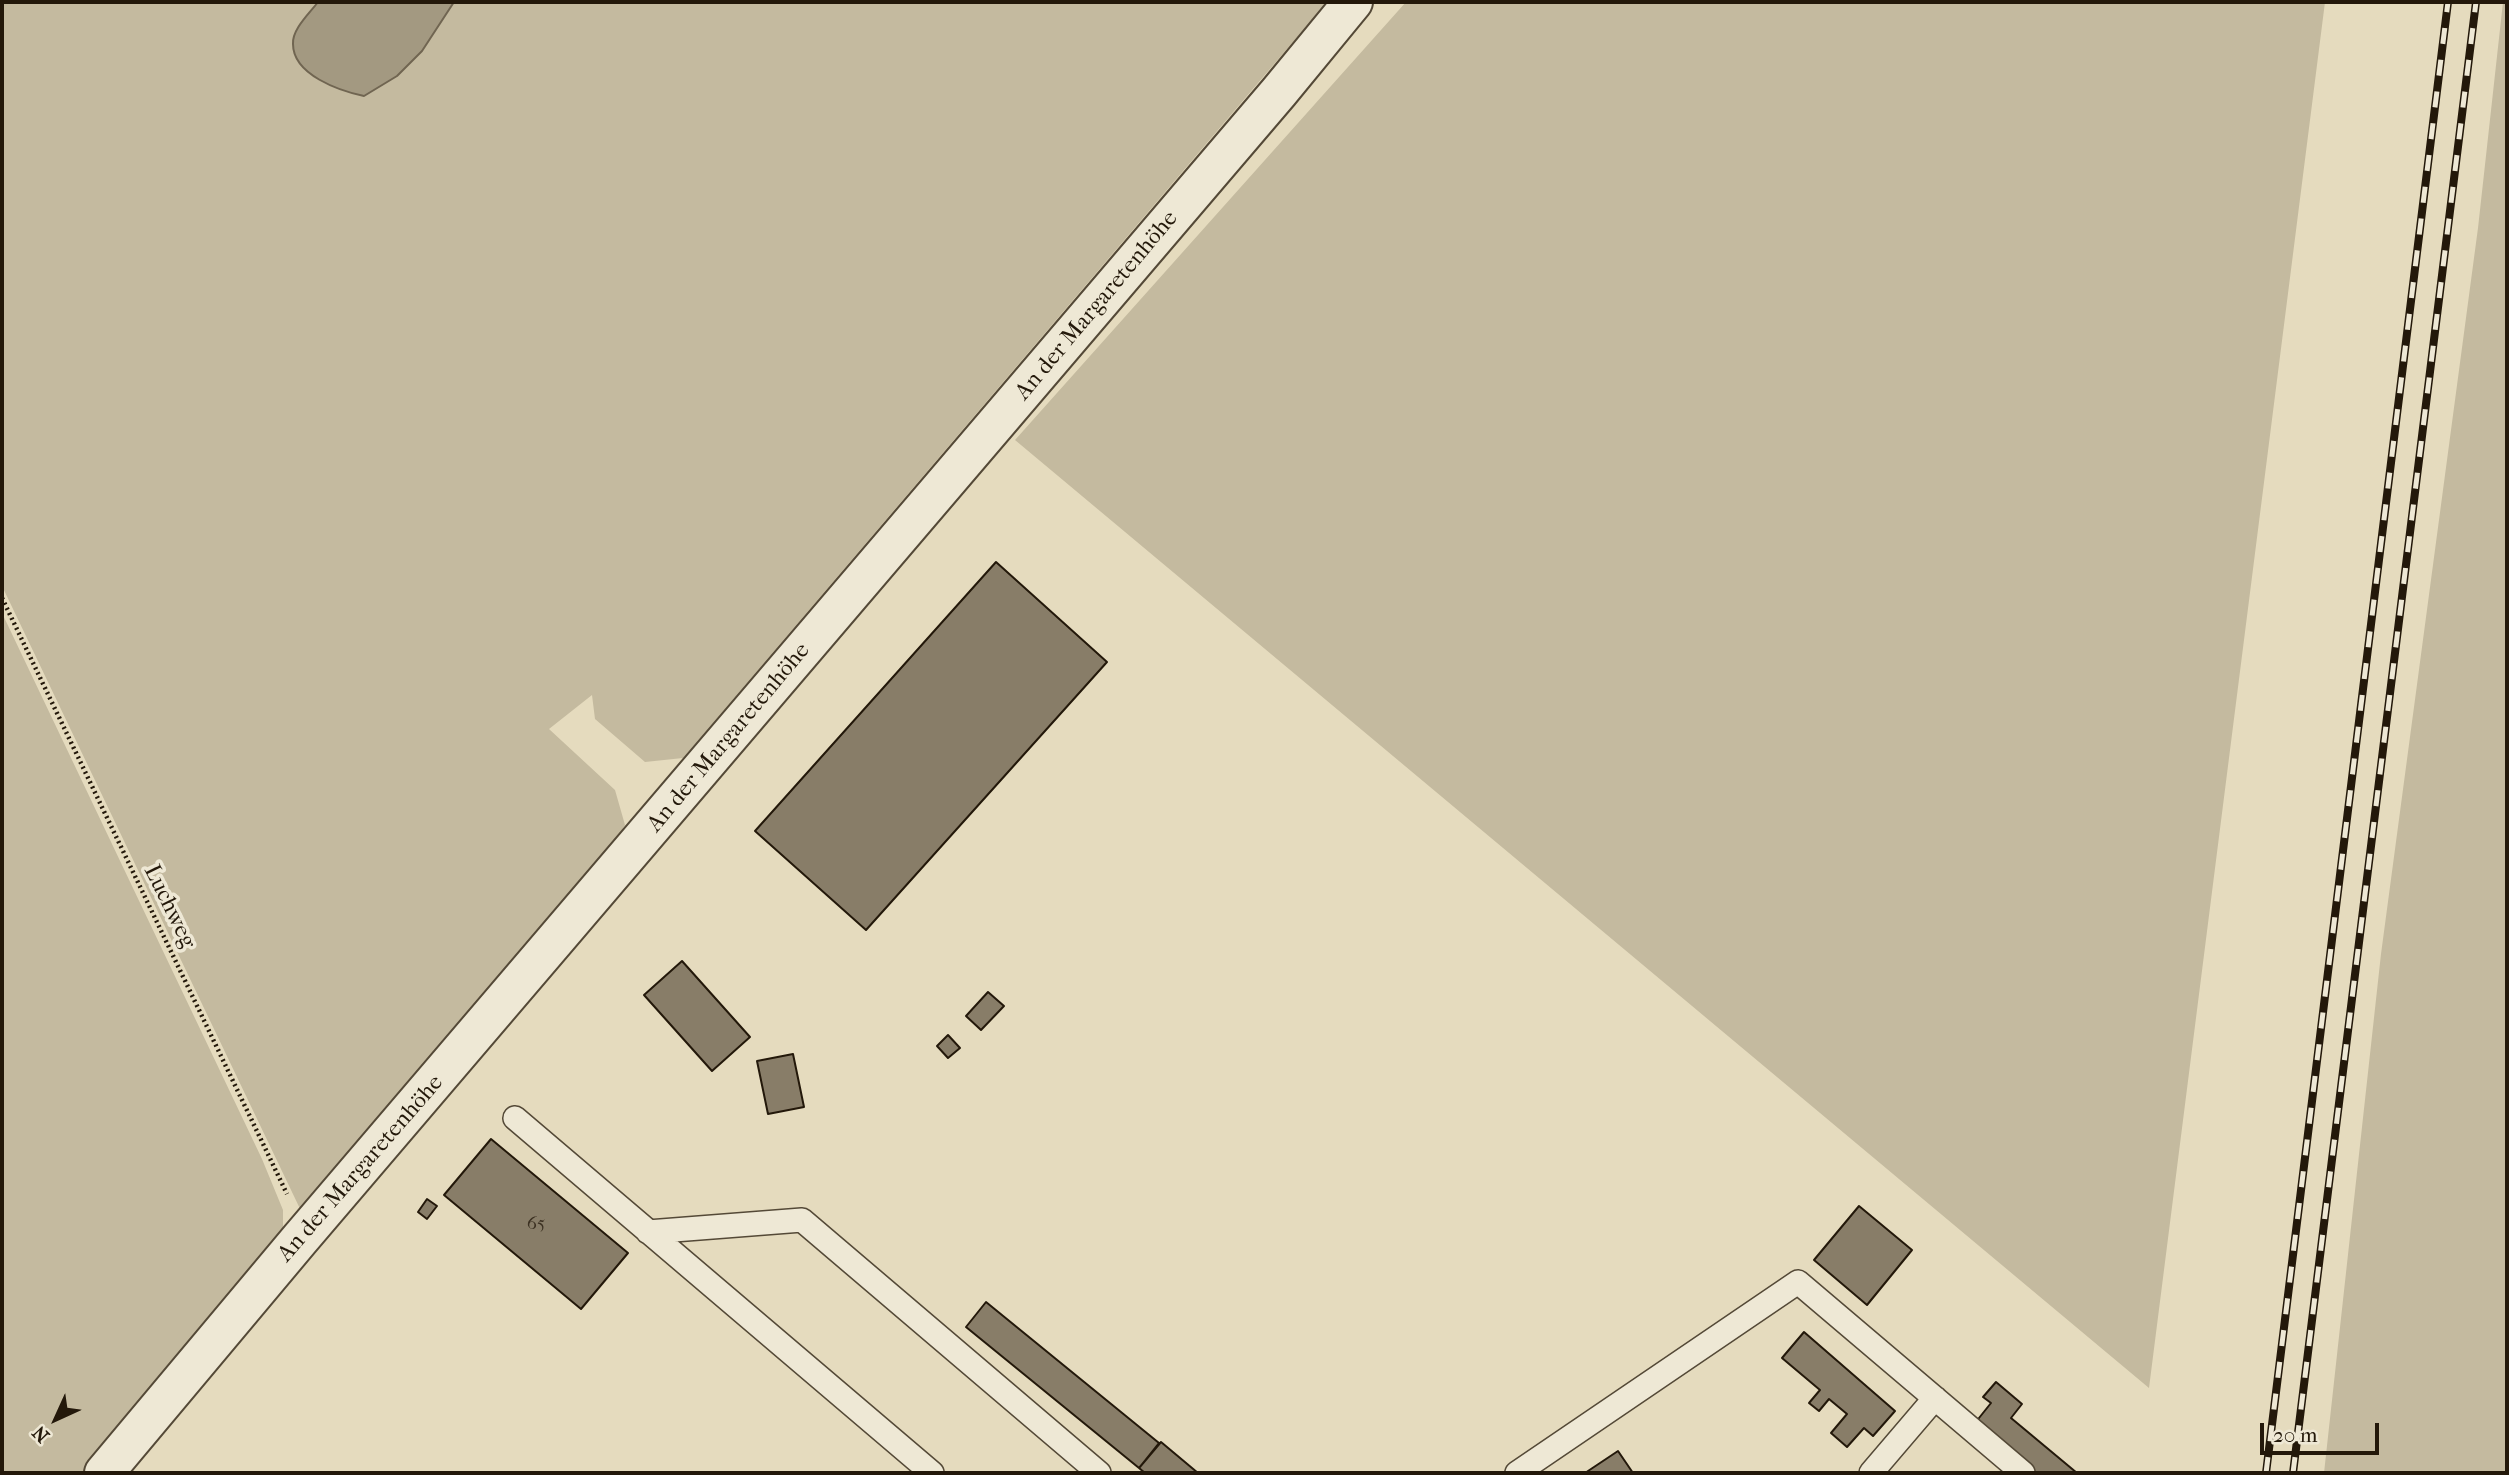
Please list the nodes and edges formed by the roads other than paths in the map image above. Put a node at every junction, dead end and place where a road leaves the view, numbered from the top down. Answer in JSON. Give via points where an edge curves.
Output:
{"nodes":[{"id":1,"x":1353,"y":2,"type":"edge"},
{"id":2,"x":515,"y":1118,"type":"dead end"},
{"id":3,"x":648,"y":1232,"type":"junction"},
{"id":4,"x":1935,"y":1398,"type":"junction"},
{"id":5,"x":104,"y":1473,"type":"edge"},
{"id":6,"x":932,"y":1473,"type":"edge"},
{"id":7,"x":1099,"y":1473,"type":"edge"},
{"id":8,"x":1517,"y":1473,"type":"edge"},
{"id":9,"x":1871,"y":1473,"type":"edge"},
{"id":10,"x":2023,"y":1473,"type":"edge"}],
"edges":[{"from":1,"to":5,"type":"street","name":"An der Margaretenhöhe"},
{"from":2,"to":3,"type":"lane"},
{"from":3,"to":6,"type":"lane"},
{"from":3,"to":7,"type":"lane","via":[[802,1220]]},
{"from":4,"to":8,"type":"lane","via":[[1798,1282]]},
{"from":4,"to":9,"type":"lane"},
{"from":4,"to":10,"type":"lane"}]}
